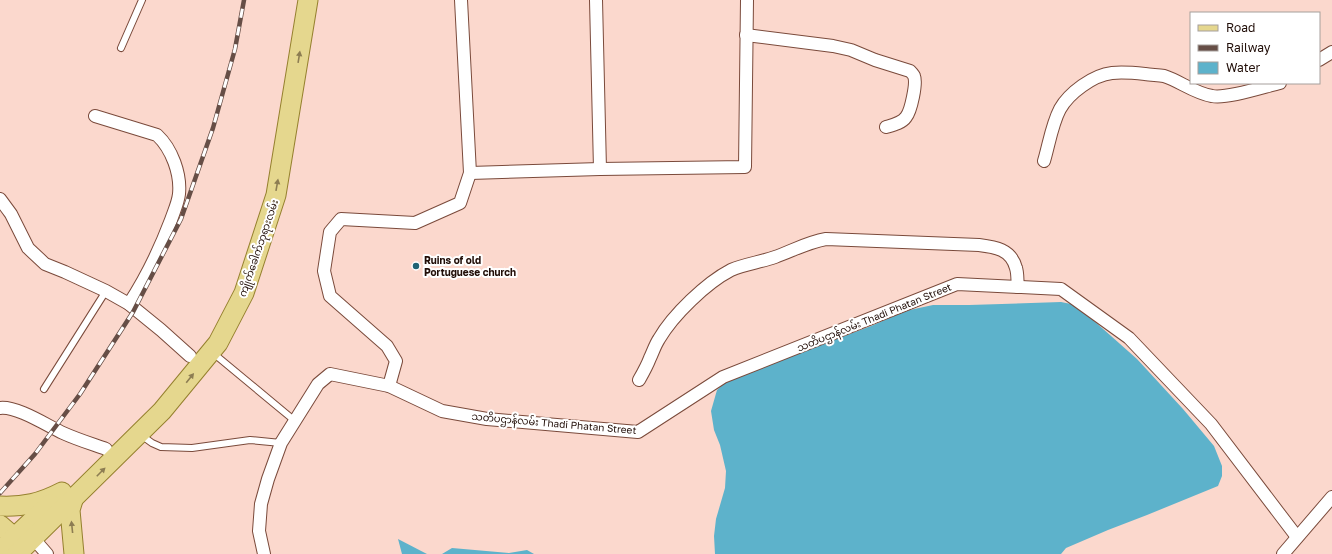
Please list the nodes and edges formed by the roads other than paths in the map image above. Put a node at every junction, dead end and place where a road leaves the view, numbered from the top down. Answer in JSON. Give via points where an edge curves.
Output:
{"nodes":[{"id":1,"x":142,"y":0,"type":"edge"},
{"id":2,"x":295,"y":0,"type":"edge"},
{"id":3,"x":308,"y":0,"type":"edge"},
{"id":4,"x":461,"y":0,"type":"edge"},
{"id":5,"x":596,"y":0,"type":"edge"},
{"id":6,"x":746,"y":0,"type":"edge"},
{"id":7,"x":746,"y":35,"type":"junction"},
{"id":8,"x":121,"y":48,"type":"dead end"},
{"id":9,"x":1332,"y":52,"type":"edge"},
{"id":10,"x":1320,"y":59,"type":"edge"},
{"id":11,"x":1276,"y":84,"type":"edge"},
{"id":12,"x":95,"y":116,"type":"dead end"},
{"id":13,"x":886,"y":127,"type":"dead end"},
{"id":14,"x":1044,"y":161,"type":"dead end"},
{"id":15,"x":600,"y":169,"type":"junction"},
{"id":16,"x":470,"y":173,"type":"junction"},
{"id":17,"x":0,"y":200,"type":"edge"},
{"id":18,"x":1018,"y":287,"type":"junction"},
{"id":19,"x":106,"y":291,"type":"junction"},
{"id":20,"x":129,"y":304,"type":"junction"},
{"id":21,"x":211,"y":352,"type":"junction"},
{"id":22,"x":190,"y":356,"type":"junction"},
{"id":23,"x":639,"y":380,"type":"dead end"},
{"id":24,"x":390,"y":386,"type":"junction"},
{"id":25,"x":44,"y":389,"type":"dead end"},
{"id":26,"x":0,"y":408,"type":"edge"},
{"id":27,"x":295,"y":421,"type":"junction"},
{"id":28,"x":140,"y":434,"type":"junction"},
{"id":29,"x":281,"y":443,"type":"junction"},
{"id":30,"x":106,"y":449,"type":"junction"},
{"id":31,"x":68,"y":496,"type":"junction"},
{"id":32,"x":1332,"y":497,"type":"edge"},
{"id":33,"x":0,"y":506,"type":"edge"},
{"id":34,"x":0,"y":512,"type":"edge"},
{"id":35,"x":0,"y":524,"type":"edge"},
{"id":36,"x":1297,"y":537,"type":"junction"},
{"id":37,"x":24,"y":543,"type":"edge"},
{"id":38,"x":0,"y":551,"type":"edge"},
{"id":39,"x":47,"y":554,"type":"edge"},
{"id":40,"x":74,"y":554,"type":"edge"},
{"id":41,"x":264,"y":554,"type":"edge"},
{"id":42,"x":1284,"y":554,"type":"edge"}],
"edges":[{"from":1,"to":8,"type":"lane"},
{"from":2,"to":22,"type":"main road","name":"ကျိုက်ခေါက်ဘုရားလမ်း","via":[[264,190],[232,288],[207,336]]},
{"from":21,"to":3,"type":"main road","name":"ကျိုက်ခေါက်ဘုရားလမ်း","one_way":true,"via":[[244,293],[276,195]]},
{"from":4,"to":16,"type":"street"},
{"from":5,"to":15,"type":"street"},
{"from":6,"to":7,"type":"street"},
{"from":7,"to":13,"type":"street","via":[[833,46],[910,71],[914,75],[915,84],[911,108],[907,117]]},
{"from":7,"to":15,"type":"street","via":[[745,167]]},
{"from":9,"to":10,"type":"street"},
{"from":11,"to":14,"type":"street","via":[[1224,97],[1201,93],[1164,76],[1111,73],[1087,82],[1064,103],[1059,110]]},
{"from":12,"to":20,"type":"street","via":[[157,135],[168,148],[179,182],[177,204],[166,233]]},
{"from":15,"to":16,"type":"street"},
{"from":16,"to":24,"type":"street","via":[[460,203],[415,223],[341,219],[330,232],[324,272],[330,296],[387,346],[396,361]]},
{"from":17,"to":19,"type":"street","via":[[11,214],[28,248],[44,264]]},
{"from":18,"to":23,"type":"street","via":[[1017,268],[1013,260],[997,247],[826,238],[731,270],[694,296],[658,339]]},
{"from":18,"to":24,"type":"street","name":"သတိပဌာန်လမ်း Thadi Phatan Street","via":[[957,284],[723,377],[638,432],[487,419],[442,411]]},
{"from":18,"to":36,"type":"street","name":"သတိပဌာန်လမ်း Thadi Phatan Street","via":[[1061,289],[1128,338],[1210,424]]},
{"from":19,"to":20,"type":"street"},
{"from":19,"to":25,"type":"lane"},
{"from":20,"to":22,"type":"street"},
{"from":21,"to":27,"type":"lane"},
{"from":28,"to":21,"type":"main road","name":"ကျိုက်ခေါက်ဘုရားလမ်း","one_way":true},
{"from":22,"to":30,"type":"main road","name":"ကျိုက်ခေါက်ဘုရားလမ်း","via":[[152,403]]},
{"from":24,"to":27,"type":"street","name":"သတိပဌာန်လမ်း Thadi Phatan Street","via":[[330,374],[318,384]]},
{"from":26,"to":30,"type":"street","via":[[7,407],[64,434]]},
{"from":27,"to":29,"type":"street"},
{"from":28,"to":29,"type":"lane","via":[[152,444],[161,447],[192,448],[250,440]]},
{"from":31,"to":28,"type":"main road","name":"ကျိုက်ခေါက်ဘုရားလမ်း","one_way":true},
{"from":29,"to":41,"type":"street","via":[[261,504],[259,531]]},
{"from":30,"to":31,"type":"main road","name":"ကျိုက်ခေါက်ဘုရားလမ်း"},
{"from":31,"to":33,"type":"main road","via":[[18,507]]},
{"from":31,"to":37,"type":"main road","name":"ကျိုက်ခေါက်ဘုရားလမ်း"},
{"from":40,"to":31,"type":"main road","one_way":true},
{"from":32,"to":36,"type":"street"},
{"from":34,"to":37,"type":"main road"},
{"from":35,"to":37,"type":"main road"},
{"from":36,"to":42,"type":"street"},
{"from":37,"to":38,"type":"main road","name":"ကျိုက်ခေါက်ဘုရားလမ်း"},
{"from":37,"to":39,"type":"street"}]}
